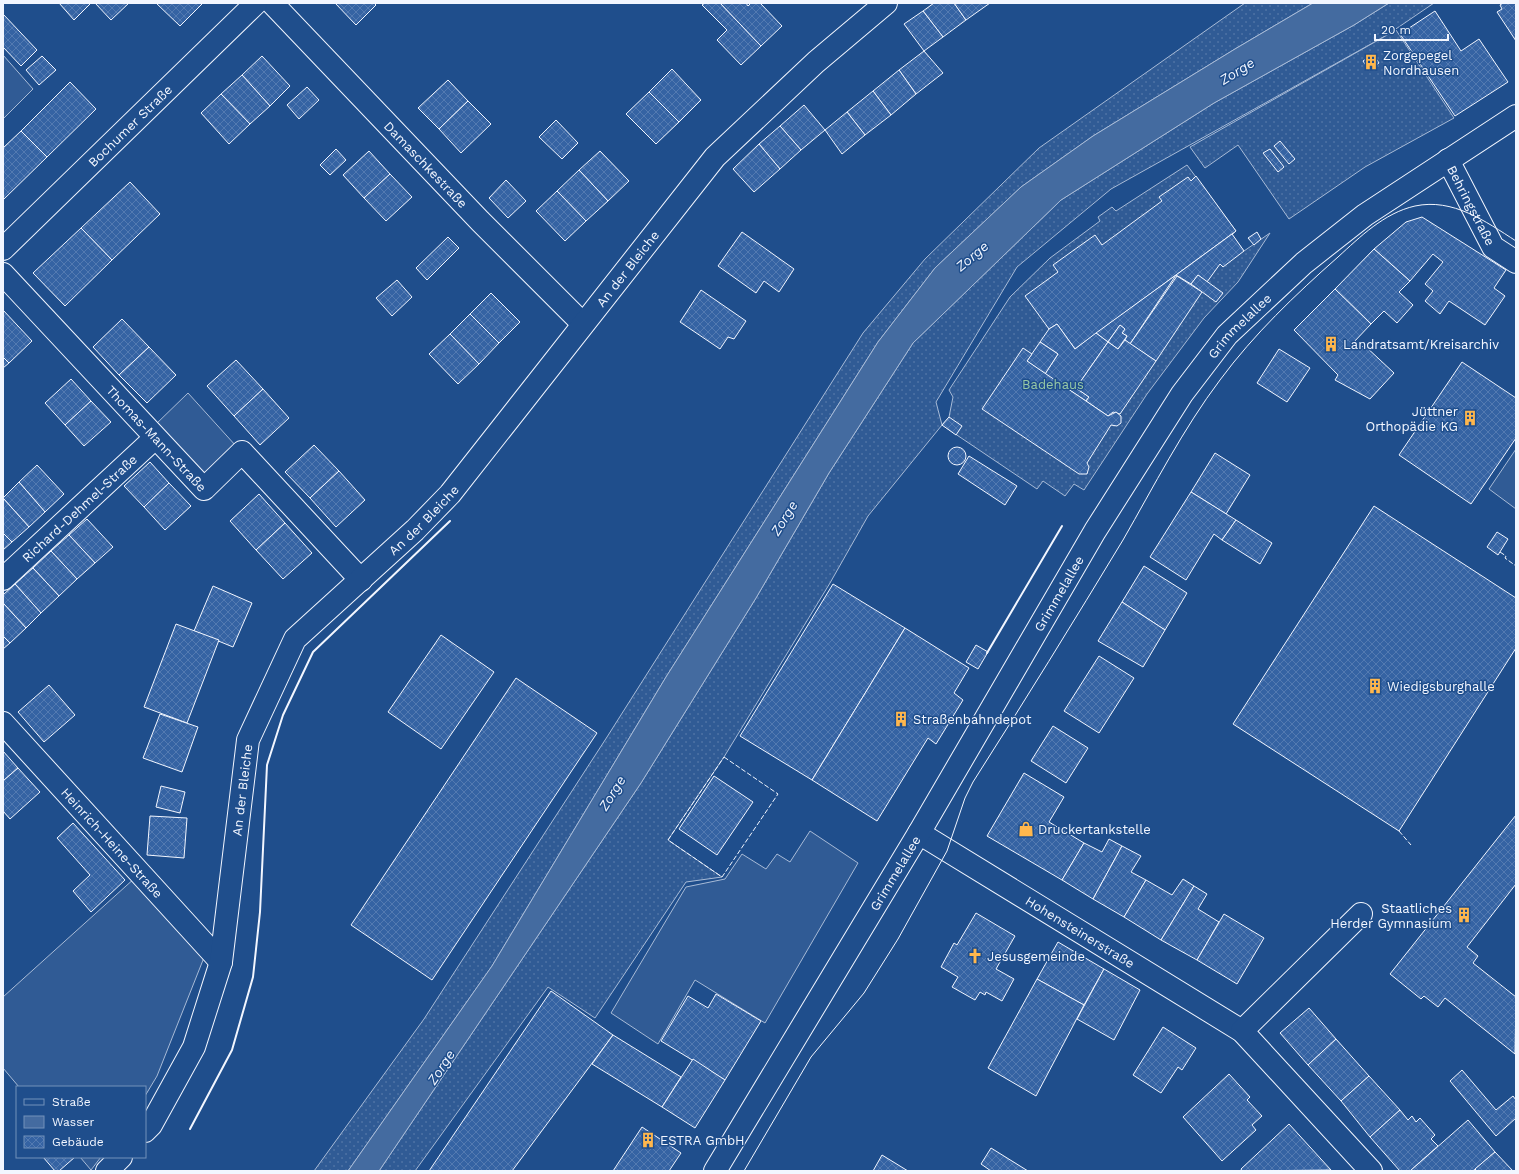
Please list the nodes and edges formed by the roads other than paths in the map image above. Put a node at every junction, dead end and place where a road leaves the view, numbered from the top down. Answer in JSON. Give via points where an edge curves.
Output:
{"nodes":[{"id":1,"x":256,"y":3,"type":"edge"},
{"id":2,"x":272,"y":3,"type":"edge"},
{"id":3,"x":886,"y":3,"type":"edge"},
{"id":4,"x":1516,"y":116,"type":"edge"},
{"id":5,"x":1448,"y":160,"type":"junction"},
{"id":6,"x":3,"y":249,"type":"edge"},
{"id":7,"x":1516,"y":262,"type":"edge"},
{"id":8,"x":3,"y":274,"type":"edge"},
{"id":9,"x":583,"y":324,"type":"junction"},
{"id":10,"x":156,"y":438,"type":"junction"},
{"id":11,"x":3,"y":579,"type":"edge"},
{"id":12,"x":361,"y":580,"type":"junction"},
{"id":13,"x":3,"y":723,"type":"edge"},
{"id":14,"x":919,"y":833,"type":"junction"},
{"id":15,"x":1362,"y":914,"type":"dead end"},
{"id":16,"x":221,"y":962,"type":"junction"},
{"id":17,"x":1242,"y":1031,"type":"junction"},
{"id":18,"x":146,"y":1130,"type":"edge"},
{"id":19,"x":120,"y":1158,"type":"edge"},
{"id":20,"x":108,"y":1171,"type":"edge"},
{"id":21,"x":715,"y":1171,"type":"edge"},
{"id":22,"x":1371,"y":1171,"type":"edge"}],
"edges":[{"from":1,"to":6,"type":"street","name":"Bochumer Straße"},
{"from":2,"to":9,"type":"street","name":"Damaschkestraße","via":[[480,221]]},
{"from":3,"to":9,"type":"street","name":"An der Bleiche","via":[[816,62],[715,157]]},
{"from":4,"to":5,"type":"street","name":"Grimmelallee"},
{"from":5,"to":7,"type":"street","name":"Behringstraße","via":[[1493,247]]},
{"from":5,"to":14,"type":"street","name":"Grimmelallee","via":[[1365,215],[1304,263],[1227,335],[1182,394],[1095,531]]},
{"from":8,"to":10,"type":"street","name":"Thomas-Mann-Straße"},
{"from":9,"to":12,"type":"street","name":"An der Bleiche","via":[[450,494]]},
{"from":10,"to":11,"type":"street","name":"Richard-Dehmel-Straße"},
{"from":10,"to":12,"type":"street","name":"Thomas-Mann-Straße","via":[[204,489],[242,452]]},
{"from":12,"to":16,"type":"street","name":"An der Bleiche","via":[[295,639],[248,740]]},
{"from":13,"to":16,"type":"street","name":"Heinrich-Heine-Straße"},
{"from":14,"to":17,"type":"street","name":"Hohensteinerstraße"},
{"from":14,"to":21,"type":"street","name":"Grimmelallee"},
{"from":15,"to":17,"type":"street"},
{"from":16,"to":18,"type":"street","name":"An der Bleiche","via":[[194,1047]]},
{"from":17,"to":22,"type":"street","name":"Hohensteinerstraße"},
{"from":19,"to":20,"type":"street"}]}
